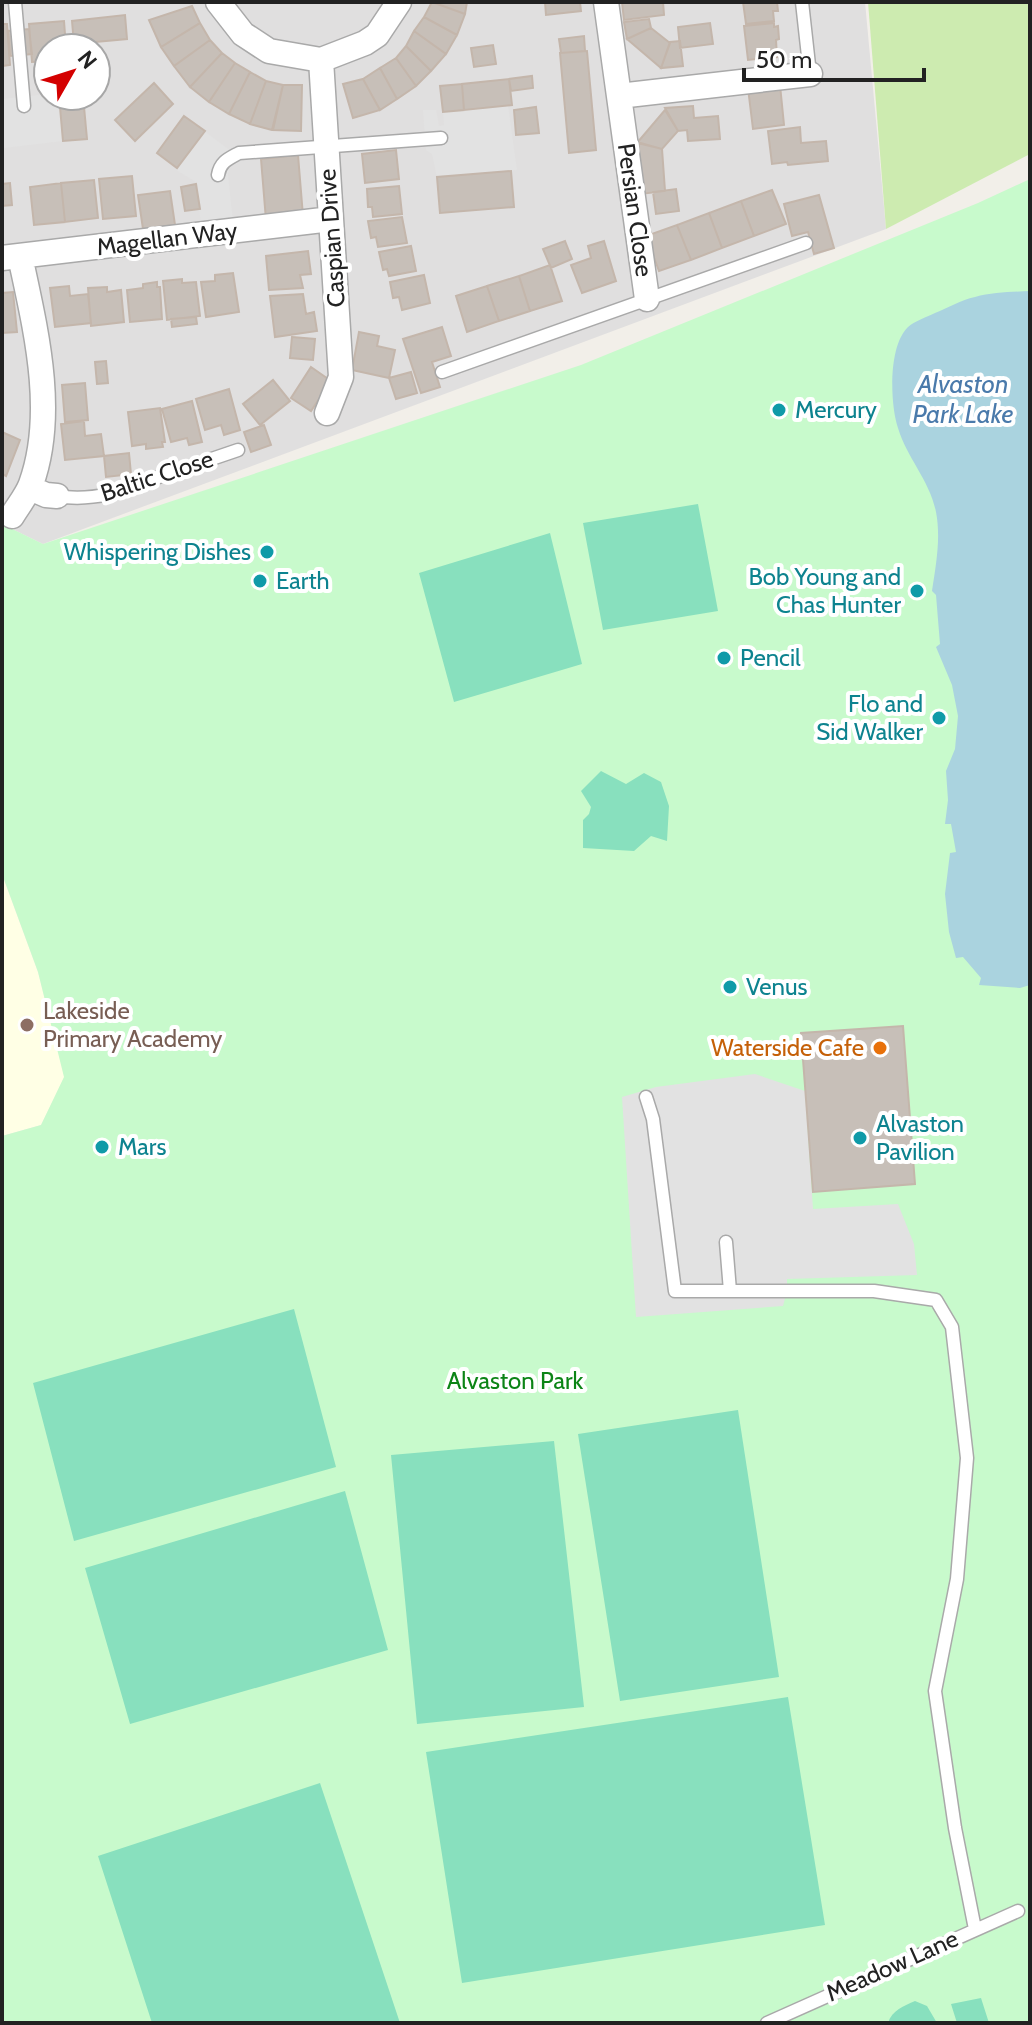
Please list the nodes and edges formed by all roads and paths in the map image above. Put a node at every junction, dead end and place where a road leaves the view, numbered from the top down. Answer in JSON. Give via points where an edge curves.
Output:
{"nodes":[{"id":1,"x":15,"y":2,"type":"edge"},
{"id":2,"x":218,"y":2,"type":"edge"},
{"id":3,"x":399,"y":2,"type":"edge"},
{"id":4,"x":606,"y":2,"type":"edge"},
{"id":5,"x":802,"y":2,"type":"edge"},
{"id":6,"x":321,"y":60,"type":"junction"},
{"id":7,"x":810,"y":74,"type":"joint"},
{"id":8,"x":619,"y":96,"type":"junction"},
{"id":9,"x":24,"y":106,"type":"dead end"},
{"id":10,"x":441,"y":138,"type":"dead end"},
{"id":11,"x":327,"y":146,"type":"junction"},
{"id":12,"x":218,"y":175,"type":"dead end"},
{"id":13,"x":331,"y":219,"type":"junction"},
{"id":14,"x":806,"y":243,"type":"dead end"},
{"id":15,"x":11,"y":257,"type":"edge"},
{"id":16,"x":647,"y":299,"type":"junction"},
{"id":17,"x":442,"y":372,"type":"dead end"},
{"id":18,"x":327,"y":413,"type":"dead end"},
{"id":19,"x":238,"y":450,"type":"dead end"},
{"id":20,"x":30,"y":488,"type":"junction"},
{"id":21,"x":57,"y":496,"type":"joint"},
{"id":22,"x":10,"y":509,"type":"edge"},
{"id":23,"x":646,"y":1097,"type":"dead end"},
{"id":24,"x":726,"y":1242,"type":"dead end"},
{"id":25,"x":730,"y":1291,"type":"junction"},
{"id":26,"x":1018,"y":1911,"type":"dead end"},
{"id":27,"x":975,"y":1929,"type":"junction"},
{"id":28,"x":767,"y":2023,"type":"edge"}],
"edges":[{"from":1,"to":9,"type":"lane"},
{"from":2,"to":6,"type":"street","via":[[243,34],[269,51]]},
{"from":3,"to":6,"type":"street","via":[[377,35]]},
{"from":4,"to":8,"type":"street","name":"Persian Close"},
{"from":5,"to":7,"type":"lane"},
{"from":6,"to":11,"type":"street","name":"Caspian Drive"},
{"from":7,"to":8,"type":"street"},
{"from":8,"to":16,"type":"street","name":"Persian Close"},
{"from":10,"to":11,"type":"lane"},
{"from":11,"to":12,"type":"lane","via":[[239,153],[225,160]]},
{"from":11,"to":13,"type":"street","name":"Caspian Drive"},
{"from":13,"to":15,"type":"street","name":"Magellan Way"},
{"from":13,"to":18,"type":"street","name":"Caspian Drive","via":[[341,377]]},
{"from":14,"to":16,"type":"lane","name":"Persian Close"},
{"from":15,"to":20,"type":"street","via":[[39,342],[43,402],[39,458]]},
{"from":16,"to":17,"type":"lane"},
{"from":19,"to":21,"type":"lane","name":"Baltic Close","via":[[109,494]]},
{"from":20,"to":21,"type":"street","name":"Baltic Close"},
{"from":20,"to":22,"type":"street"},
{"from":23,"to":25,"type":"lane","via":[[675,1291]]},
{"from":24,"to":25,"type":"lane"},
{"from":25,"to":27,"type":"lane","via":[[874,1291],[936,1300],[952,1327],[967,1458],[957,1579],[935,1691]]},
{"from":26,"to":27,"type":"lane","name":"Meadow Lane"},
{"from":27,"to":28,"type":"lane","name":"Meadow Lane"}]}
